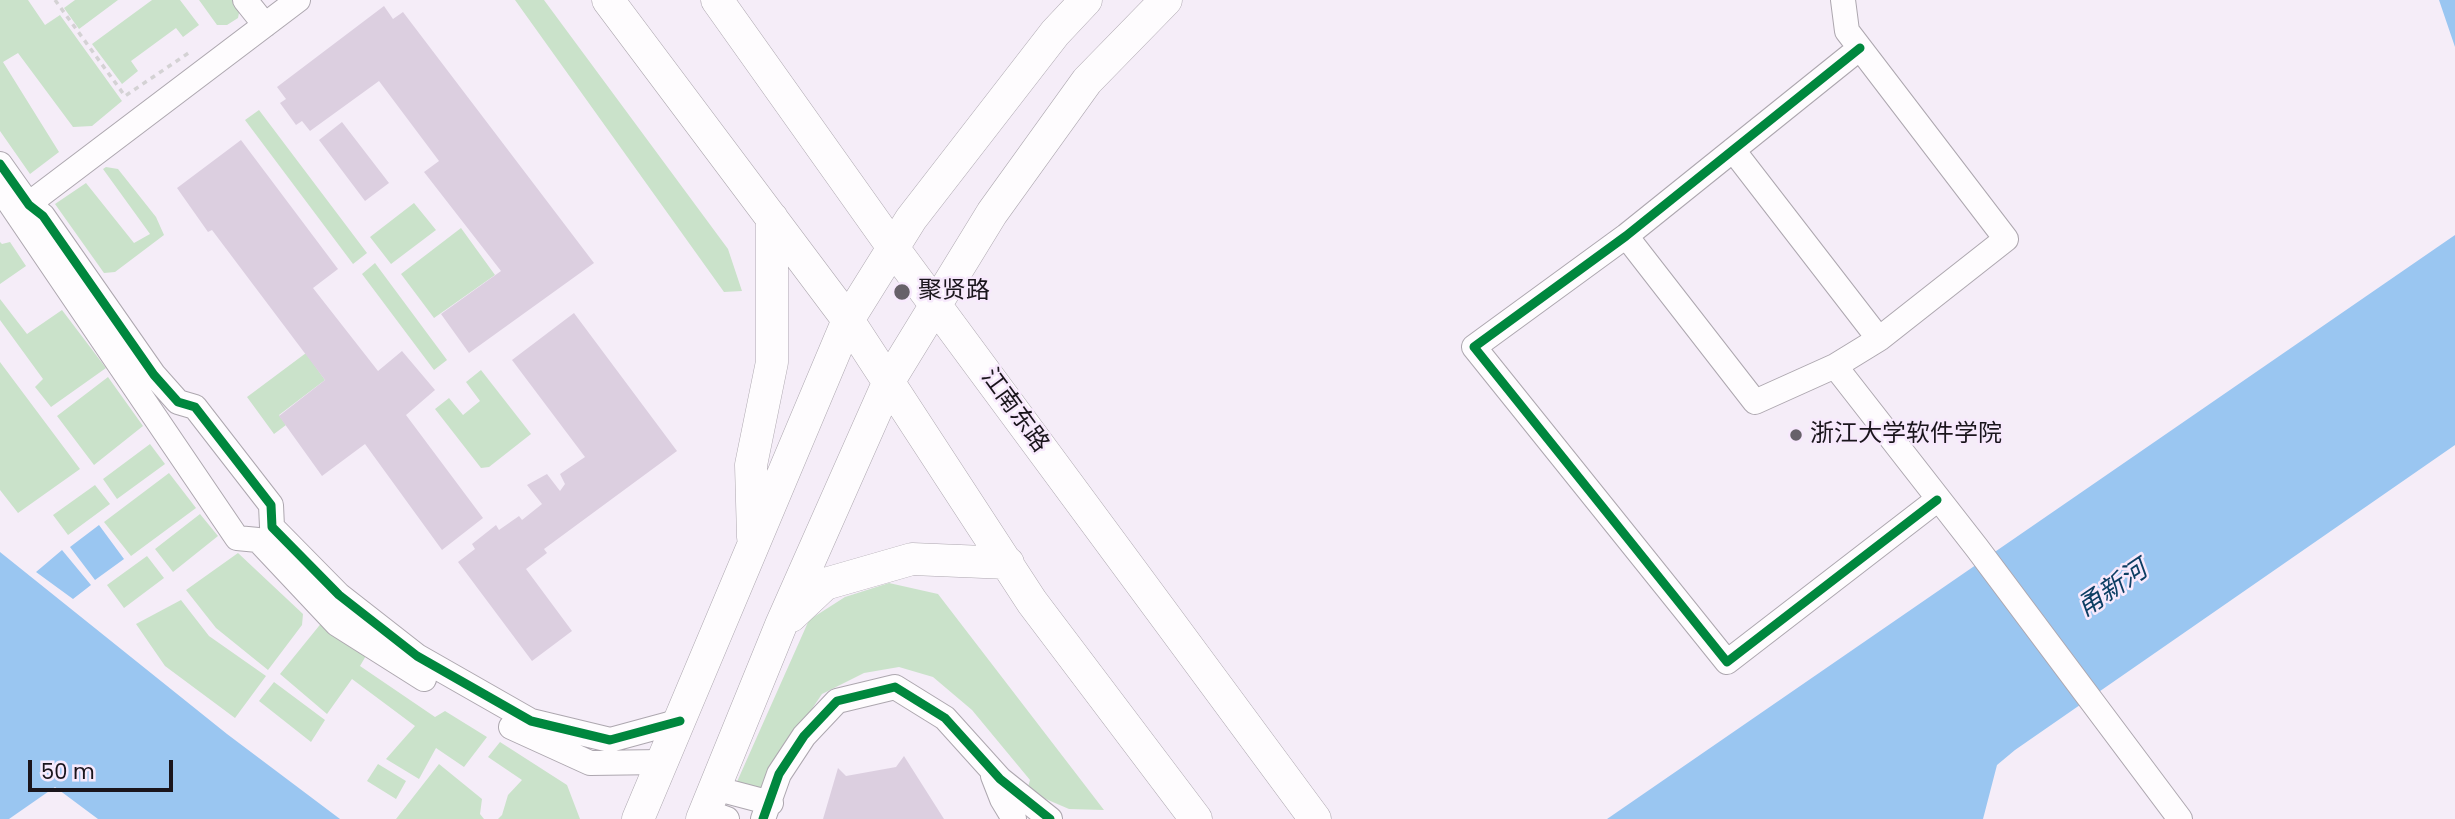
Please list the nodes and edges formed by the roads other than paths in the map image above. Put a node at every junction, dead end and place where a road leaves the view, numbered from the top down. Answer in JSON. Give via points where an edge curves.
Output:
{"nodes":[{"id":1,"x":283,"y":0,"type":"edge"},
{"id":2,"x":298,"y":0,"type":"edge"},
{"id":3,"x":608,"y":0,"type":"edge"},
{"id":4,"x":717,"y":0,"type":"edge"},
{"id":5,"x":1086,"y":0,"type":"edge"},
{"id":6,"x":1166,"y":0,"type":"edge"},
{"id":7,"x":1843,"y":0,"type":"edge"},
{"id":8,"x":256,"y":14,"type":"edge"},
{"id":9,"x":1860,"y":48,"type":"junction"},
{"id":10,"x":1733,"y":150,"type":"junction"},
{"id":11,"x":0,"y":164,"type":"edge"},
{"id":12,"x":16,"y":202,"type":"edge"},
{"id":13,"x":772,"y":218,"type":"junction"},
{"id":14,"x":1626,"y":236,"type":"junction"},
{"id":15,"x":894,"y":249,"type":"junction"},
{"id":16,"x":937,"y":306,"type":"junction"},
{"id":17,"x":848,"y":320,"type":"junction"},
{"id":18,"x":1879,"y":339,"type":"junction"},
{"id":19,"x":1835,"y":366,"type":"junction"},
{"id":20,"x":889,"y":380,"type":"junction"},
{"id":21,"x":1937,"y":500,"type":"junction"},
{"id":22,"x":753,"y":548,"type":"junction"},
{"id":23,"x":1008,"y":564,"type":"junction"},
{"id":24,"x":781,"y":625,"type":"junction"},
{"id":25,"x":680,"y":721,"type":"junction"},
{"id":26,"x":990,"y":768,"type":"junction"},
{"id":27,"x":658,"y":772,"type":"junction"},
{"id":28,"x":712,"y":809,"type":"edge"},
{"id":29,"x":767,"y":811,"type":"edge"},
{"id":30,"x":638,"y":819,"type":"edge"},
{"id":31,"x":1014,"y":819,"type":"edge"},
{"id":32,"x":1050,"y":819,"type":"edge"},
{"id":33,"x":1196,"y":819,"type":"edge"},
{"id":34,"x":1315,"y":819,"type":"edge"},
{"id":35,"x":2180,"y":819,"type":"edge"}],
"edges":[{"from":1,"to":8,"type":"street"},
{"from":2,"to":8,"type":"street"},
{"from":3,"to":13,"type":"main road"},
{"from":4,"to":15,"type":"main road","name":"江南东路"},
{"from":5,"to":15,"type":"main road","via":[[1004,98],[911,219]]},
{"from":6,"to":16,"type":"main road","via":[[1087,81],[992,213]]},
{"from":7,"to":9,"type":"street","via":[[1847,31]]},
{"from":8,"to":12,"type":"street"},
{"from":9,"to":10,"type":"street"},
{"from":9,"to":18,"type":"street","via":[[2006,239]]},
{"from":10,"to":14,"type":"street"},
{"from":10,"to":18,"type":"street"},
{"from":11,"to":12,"type":"street"},
{"from":12,"to":25,"type":"street","via":[[43,216],[154,374],[178,402],[195,407],[271,505],[272,527],[348,602],[417,656],[531,721],[610,740]]},
{"from":12,"to":27,"type":"street","via":[[237,538],[258,540],[337,624],[424,680],[590,763]]},
{"from":13,"to":17,"type":"main road"},
{"from":13,"to":22,"type":"main road","via":[[772,362],[751,465]]},
{"from":14,"to":19,"type":"street","via":[[1755,402]]},
{"from":14,"to":21,"type":"street","via":[[1474,347],[1727,662]]},
{"from":15,"to":16,"type":"main road","name":"江南东路"},
{"from":15,"to":17,"type":"main road"},
{"from":16,"to":20,"type":"main road"},
{"from":16,"to":34,"type":"main road","name":"江南东路"},
{"from":17,"to":20,"type":"main road"},
{"from":17,"to":22,"type":"main road"},
{"from":18,"to":19,"type":"street"},
{"from":19,"to":21,"type":"street"},
{"from":20,"to":23,"type":"main road"},
{"from":20,"to":24,"type":"main road"},
{"from":21,"to":35,"type":"street"},
{"from":22,"to":25,"type":"main road"},
{"from":23,"to":24,"type":"main road","via":[[912,559],[825,584]]},
{"from":23,"to":33,"type":"main road"},
{"from":24,"to":28,"type":"main road"},
{"from":25,"to":27,"type":"main road"},
{"from":26,"to":29,"type":"street","via":[[945,718],[895,687],[837,701],[804,736],[779,774]]},
{"from":26,"to":31,"type":"street"},
{"from":26,"to":32,"type":"street"},
{"from":27,"to":30,"type":"main road"},
{"from":28,"to":29,"type":"street"}]}
